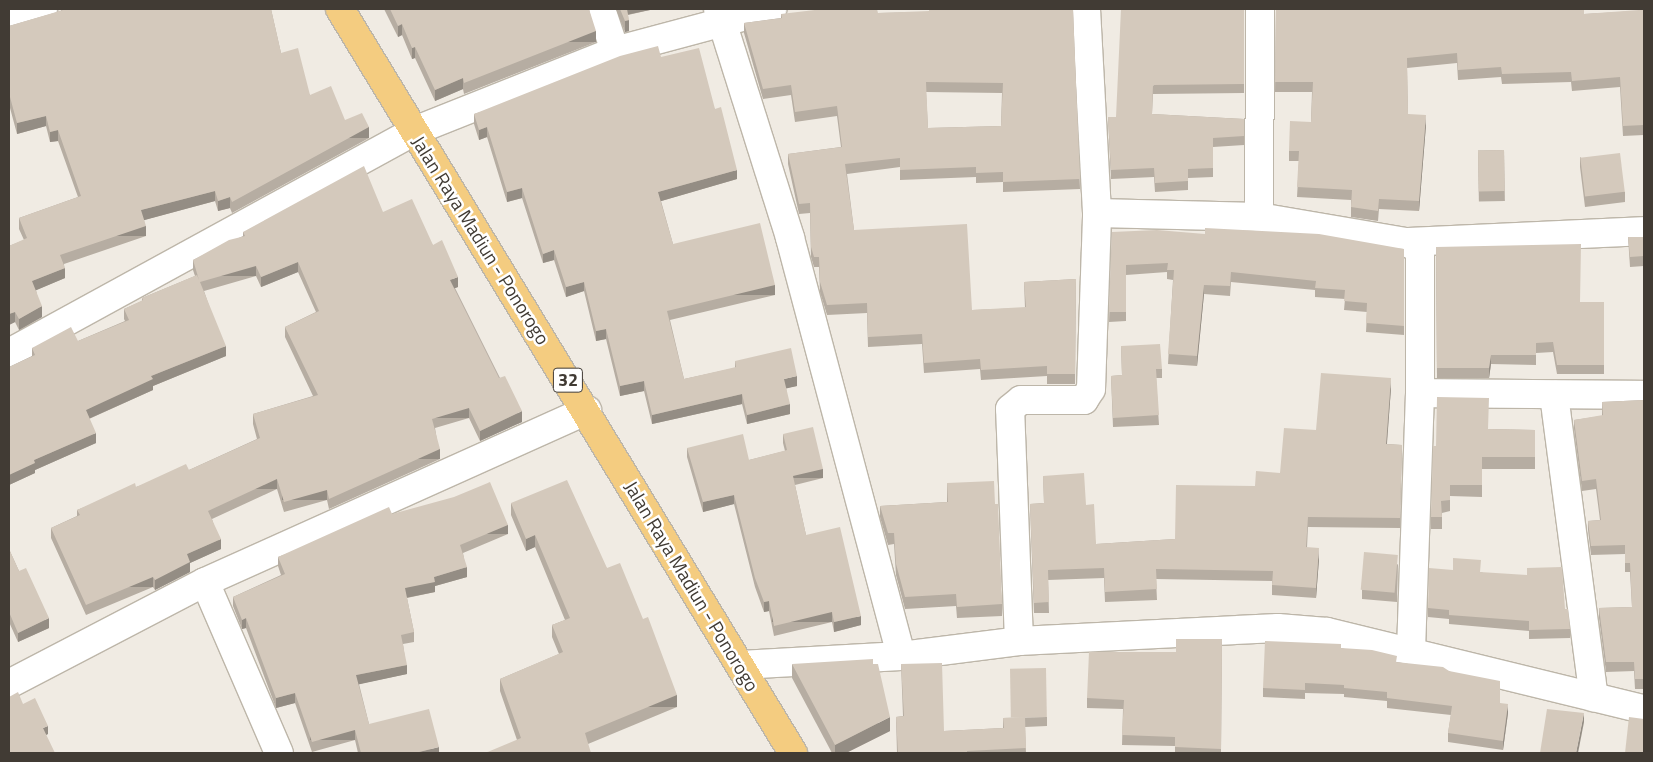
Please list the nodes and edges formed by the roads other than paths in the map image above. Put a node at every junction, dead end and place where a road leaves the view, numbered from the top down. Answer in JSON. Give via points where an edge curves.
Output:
{"nodes":[{"id":1,"x":43,"y":9,"type":"edge"},
{"id":2,"x":340,"y":9,"type":"edge"},
{"id":3,"x":601,"y":9,"type":"edge"},
{"id":4,"x":772,"y":9,"type":"edge"},
{"id":5,"x":1086,"y":9,"type":"edge"},
{"id":6,"x":1260,"y":9,"type":"edge"},
{"id":7,"x":720,"y":15,"type":"edge"},
{"id":8,"x":9,"y":21,"type":"edge"},
{"id":9,"x":615,"y":51,"type":"junction"},
{"id":10,"x":414,"y":131,"type":"junction"},
{"id":11,"x":1097,"y":213,"type":"junction"},
{"id":12,"x":1259,"y":217,"type":"junction"},
{"id":13,"x":1644,"y":231,"type":"edge"},
{"id":14,"x":1406,"y":242,"type":"junction"},
{"id":15,"x":9,"y":353,"type":"edge"},
{"id":16,"x":1420,"y":393,"type":"junction"},
{"id":17,"x":1554,"y":395,"type":"junction"},
{"id":18,"x":1644,"y":395,"type":"edge"},
{"id":19,"x":587,"y":410,"type":"junction"},
{"id":20,"x":205,"y":582,"type":"junction"},
{"id":21,"x":1019,"y":642,"type":"junction"},
{"id":22,"x":1411,"y":652,"type":"junction"},
{"id":23,"x":901,"y":656,"type":"junction"},
{"id":24,"x":740,"y":665,"type":"junction"},
{"id":25,"x":9,"y":684,"type":"edge"},
{"id":26,"x":1594,"y":697,"type":"junction"},
{"id":27,"x":1644,"y":709,"type":"edge"},
{"id":28,"x":279,"y":753,"type":"edge"},
{"id":29,"x":793,"y":753,"type":"edge"}],
"edges":[{"from":1,"to":8,"type":"street"},
{"from":2,"to":10,"type":"highway","name":"Jalan Raya Madiun - Ponorogo","number":"32"},
{"from":3,"to":9,"type":"street"},
{"from":4,"to":7,"type":"street"},
{"from":5,"to":11,"type":"street"},
{"from":6,"to":12,"type":"street"},
{"from":7,"to":9,"type":"street"},
{"from":7,"to":23,"type":"street","via":[[790,238]]},
{"from":9,"to":10,"type":"street"},
{"from":10,"to":15,"type":"street"},
{"from":10,"to":19,"type":"highway","name":"Jalan Raya Madiun - Ponorogo","number":"32"},
{"from":11,"to":12,"type":"street"},
{"from":11,"to":21,"type":"street","via":[[1091,389],[1084,400],[1021,400],[1010,409]]},
{"from":12,"to":14,"type":"street"},
{"from":13,"to":14,"type":"street"},
{"from":14,"to":16,"type":"street","via":[[1416,246],[1422,256]]},
{"from":16,"to":17,"type":"street"},
{"from":16,"to":22,"type":"street"},
{"from":17,"to":18,"type":"street"},
{"from":17,"to":26,"type":"street"},
{"from":19,"to":20,"type":"street"},
{"from":19,"to":24,"type":"highway","name":"Jalan Raya Madiun - Ponorogo","number":"32"},
{"from":20,"to":25,"type":"street"},
{"from":20,"to":28,"type":"street"},
{"from":21,"to":22,"type":"street","via":[[1278,628],[1326,632]]},
{"from":21,"to":23,"type":"street"},
{"from":22,"to":26,"type":"street"},
{"from":23,"to":24,"type":"street"},
{"from":24,"to":29,"type":"highway","name":"Jalan Raya Madiun - Ponorogo","number":"32"},
{"from":26,"to":27,"type":"street"}]}
